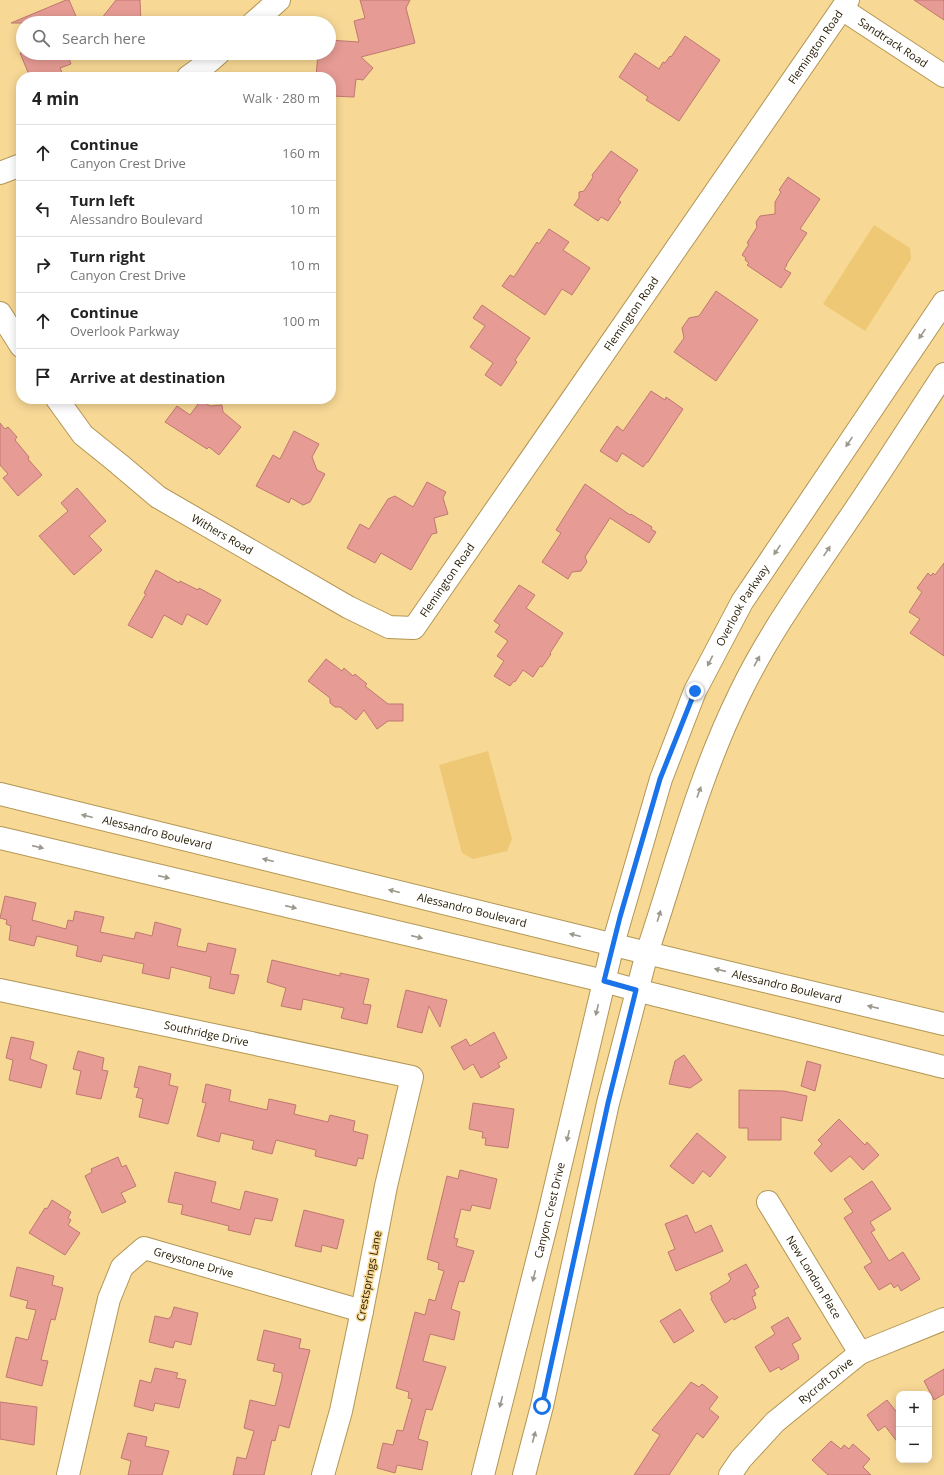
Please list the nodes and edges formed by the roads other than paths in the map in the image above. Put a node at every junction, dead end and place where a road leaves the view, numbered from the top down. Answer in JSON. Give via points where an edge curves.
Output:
{"nodes":[{"id":1,"x":279,"y":0,"type":"edge"},
{"id":2,"x":845,"y":4,"type":"edge"},
{"id":3,"x":261,"y":16,"type":"edge"},
{"id":4,"x":210,"y":60,"type":"edge"},
{"id":5,"x":194,"y":72,"type":"edge"},
{"id":6,"x":944,"y":76,"type":"edge"},
{"id":7,"x":16,"y":167,"type":"edge"},
{"id":8,"x":0,"y":173,"type":"edge"},
{"id":9,"x":944,"y":302,"type":"edge"},
{"id":10,"x":0,"y":313,"type":"edge"},
{"id":11,"x":16,"y":338,"type":"edge"},
{"id":12,"x":944,"y":374,"type":"edge"},
{"id":13,"x":61,"y":404,"type":"edge"},
{"id":14,"x":414,"y":628,"type":"joint"},
{"id":15,"x":0,"y":794,"type":"edge"},
{"id":16,"x":0,"y":838,"type":"edge"},
{"id":17,"x":613,"y":944,"type":"junction"},
{"id":18,"x":646,"y":953,"type":"junction"},
{"id":19,"x":604,"y":981,"type":"junction"},
{"id":20,"x":0,"y":990,"type":"edge"},
{"id":21,"x":636,"y":990,"type":"junction"},
{"id":22,"x":944,"y":1024,"type":"edge"},
{"id":23,"x":944,"y":1067,"type":"edge"},
{"id":24,"x":412,"y":1077,"type":"joint"},
{"id":25,"x":768,"y":1202,"type":"dead end"},
{"id":26,"x":362,"y":1311,"type":"junction"},
{"id":27,"x":944,"y":1319,"type":"edge"},
{"id":28,"x":860,"y":1353,"type":"junction"},
{"id":29,"x":68,"y":1475,"type":"edge"},
{"id":30,"x":323,"y":1475,"type":"edge"},
{"id":31,"x":483,"y":1475,"type":"edge"},
{"id":32,"x":524,"y":1475,"type":"edge"},
{"id":33,"x":730,"y":1475,"type":"edge"}],
"edges":[{"from":1,"to":3,"type":"street"},
{"from":2,"to":6,"type":"street","name":"Sandtrack Road"},
{"from":2,"to":14,"type":"street","name":"Flemington Road"},
{"from":4,"to":5,"type":"street"},
{"from":7,"to":8,"type":"street"},
{"from":9,"to":17,"type":"street","name":"Overlook Parkway","one_way":true,"via":[[742,602],[716,650],[695,691],[660,779]]},
{"from":10,"to":11,"type":"street"},
{"from":18,"to":12,"type":"street","one_way":true,"via":[[684,833],[717,742],[740,692],[795,598]]},
{"from":13,"to":14,"type":"street","name":"Withers Road","via":[[83,435],[158,497],[348,607],[389,627]]},
{"from":17,"to":15,"type":"street","name":"Alessandro Boulevard","one_way":true},
{"from":16,"to":19,"type":"street","one_way":true},
{"from":17,"to":18,"type":"street","name":"Alessandro Boulevard"},
{"from":17,"to":19,"type":"street","name":"Canyon Crest Drive"},
{"from":18,"to":21,"type":"street"},
{"from":22,"to":18,"type":"street","name":"Alessandro Boulevard","one_way":true},
{"from":19,"to":21,"type":"street"},
{"from":19,"to":31,"type":"street","name":"Canyon Crest Drive","one_way":true,"via":[[548,1222]]},
{"from":20,"to":24,"type":"street","name":"Southridge Drive"},
{"from":21,"to":23,"type":"street"},
{"from":32,"to":21,"type":"street","one_way":true,"via":[[542,1406],[608,1103]]},
{"from":24,"to":26,"type":"street","name":"Crestsprings Lane","via":[[386,1186]]},
{"from":25,"to":28,"type":"street","name":"New London Place"},
{"from":26,"to":29,"type":"street","name":"Greystone Drive","via":[[144,1248],[122,1267],[109,1299]]},
{"from":26,"to":30,"type":"street","name":"Crestsprings Lane","via":[[341,1411]]},
{"from":27,"to":28,"type":"street","name":"Rycroft Drive"},
{"from":28,"to":33,"type":"street","name":"Rycroft Drive","via":[[775,1422]]}]}
